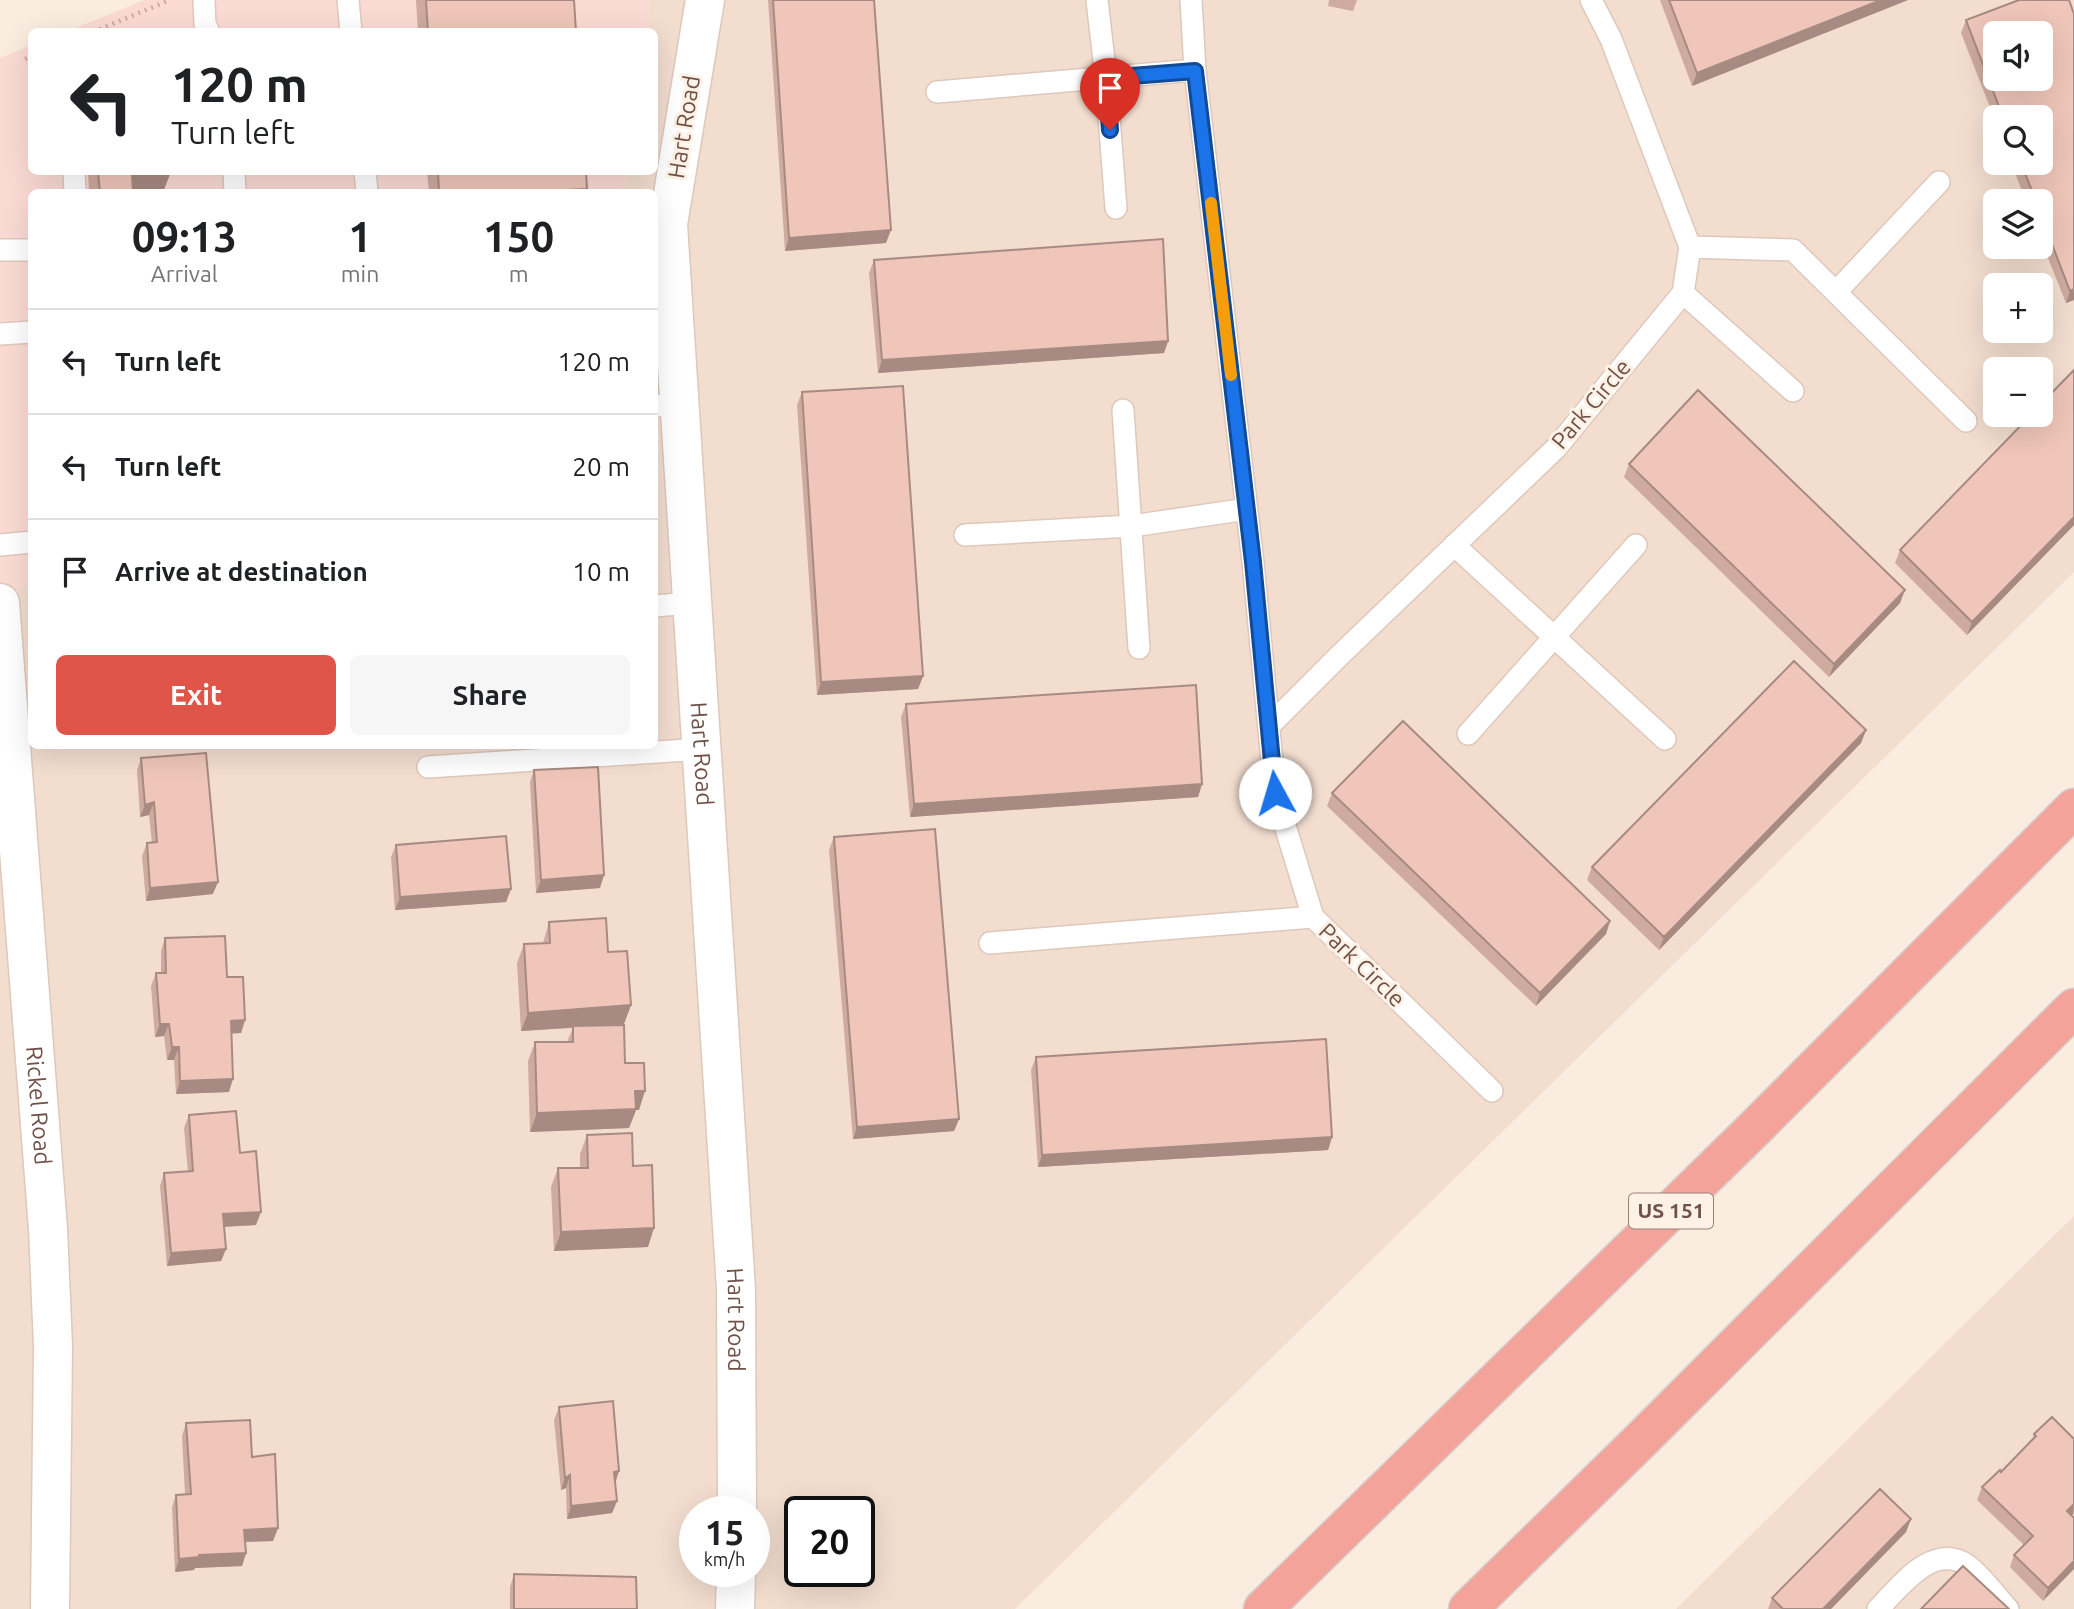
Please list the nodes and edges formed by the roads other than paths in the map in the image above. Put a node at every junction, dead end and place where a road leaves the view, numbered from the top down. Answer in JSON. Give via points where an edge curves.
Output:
{"nodes":[{"id":1,"x":204,"y":0,"type":"edge"},
{"id":2,"x":348,"y":0,"type":"edge"},
{"id":3,"x":705,"y":0,"type":"edge"},
{"id":4,"x":1097,"y":0,"type":"edge"},
{"id":5,"x":1191,"y":0,"type":"edge"},
{"id":6,"x":1591,"y":0,"type":"edge"},
{"id":7,"x":204,"y":28,"type":"edge"},
{"id":8,"x":351,"y":28,"type":"edge"},
{"id":9,"x":1195,"y":71,"type":"junction"},
{"id":10,"x":1106,"y":78,"type":"junction"},
{"id":11,"x":937,"y":92,"type":"dead end"},
{"id":12,"x":1939,"y":182,"type":"dead end"},
{"id":13,"x":1116,"y":208,"type":"dead end"},
{"id":14,"x":662,"y":245,"type":"edge"},
{"id":15,"x":1690,"y":247,"type":"junction"},
{"id":16,"x":0,"y":250,"type":"edge"},
{"id":17,"x":28,"y":250,"type":"edge"},
{"id":18,"x":1836,"y":292,"type":"junction"},
{"id":19,"x":1683,"y":293,"type":"junction"},
{"id":20,"x":28,"y":332,"type":"edge"},
{"id":21,"x":0,"y":334,"type":"edge"},
{"id":22,"x":1793,"y":391,"type":"dead end"},
{"id":23,"x":667,"y":405,"type":"edge"},
{"id":24,"x":1123,"y":410,"type":"dead end"},
{"id":25,"x":1966,"y":421,"type":"dead end"},
{"id":26,"x":1247,"y":509,"type":"junction"},
{"id":27,"x":1132,"y":526,"type":"junction"},
{"id":28,"x":965,"y":535,"type":"dead end"},
{"id":29,"x":28,"y":542,"type":"edge"},
{"id":30,"x":0,"y":545,"type":"edge"},
{"id":31,"x":1454,"y":545,"type":"junction"},
{"id":32,"x":1636,"y":545,"type":"dead end"},
{"id":33,"x":692,"y":603,"type":"junction"},
{"id":34,"x":658,"y":606,"type":"edge"},
{"id":35,"x":0,"y":617,"type":"edge"},
{"id":36,"x":1554,"y":637,"type":"junction"},
{"id":37,"x":1139,"y":648,"type":"dead end"},
{"id":38,"x":1269,"y":726,"type":"junction"},
{"id":39,"x":1468,"y":734,"type":"dead end"},
{"id":40,"x":1665,"y":739,"type":"dead end"},
{"id":41,"x":702,"y":750,"type":"junction"},
{"id":42,"x":428,"y":767,"type":"dead end"},
{"id":43,"x":2074,"y":808,"type":"edge"},
{"id":44,"x":1313,"y":917,"type":"junction"},
{"id":45,"x":990,"y":943,"type":"dead end"},
{"id":46,"x":2074,"y":1008,"type":"edge"},
{"id":47,"x":1492,"y":1091,"type":"dead end"},
{"id":48,"x":737,"y":1496,"type":"edge"},
{"id":49,"x":736,"y":1587,"type":"edge"},
{"id":50,"x":50,"y":1609,"type":"edge"},
{"id":51,"x":735,"y":1609,"type":"edge"},
{"id":52,"x":1264,"y":1609,"type":"edge"},
{"id":53,"x":1468,"y":1609,"type":"edge"},
{"id":54,"x":1878,"y":1609,"type":"edge"},
{"id":55,"x":2008,"y":1609,"type":"edge"}],
"edges":[{"from":1,"to":7,"type":"lane"},
{"from":2,"to":8,"type":"lane"},
{"from":3,"to":14,"type":"street","name":"Hart Road"},
{"from":4,"to":10,"type":"lane"},
{"from":5,"to":9,"type":"lane","name":"Park Circle"},
{"from":6,"to":15,"type":"lane","via":[[1611,39]]},
{"from":9,"to":10,"type":"lane"},
{"from":9,"to":26,"type":"lane","name":"Park Circle"},
{"from":10,"to":11,"type":"lane"},
{"from":10,"to":13,"type":"lane"},
{"from":12,"to":18,"type":"lane"},
{"from":14,"to":23,"type":"street","name":"Hart Road"},
{"from":15,"to":18,"type":"lane","via":[[1793,250]]},
{"from":15,"to":19,"type":"lane"},
{"from":16,"to":17,"type":"lane"},
{"from":18,"to":25,"type":"lane"},
{"from":19,"to":22,"type":"lane"},
{"from":19,"to":31,"type":"lane","name":"Park Circle","via":[[1556,448]]},
{"from":20,"to":21,"type":"lane"},
{"from":23,"to":33,"type":"street","name":"Hart Road"},
{"from":24,"to":27,"type":"lane"},
{"from":26,"to":27,"type":"lane"},
{"from":26,"to":38,"type":"lane","name":"Park Circle"},
{"from":27,"to":28,"type":"lane"},
{"from":27,"to":37,"type":"lane"},
{"from":29,"to":30,"type":"lane"},
{"from":31,"to":36,"type":"lane"},
{"from":31,"to":38,"type":"lane","name":"Park Circle"},
{"from":32,"to":36,"type":"lane"},
{"from":33,"to":34,"type":"lane"},
{"from":33,"to":41,"type":"street","name":"Hart Road"},
{"from":35,"to":50,"type":"street","name":"Rickel Road","via":[[48,1229],[53,1346]]},
{"from":36,"to":39,"type":"lane"},
{"from":36,"to":40,"type":"lane"},
{"from":38,"to":44,"type":"lane","name":"Park Circle","via":[[1275,793]]},
{"from":41,"to":42,"type":"lane"},
{"from":41,"to":48,"type":"street","name":"Hart Road","via":[[736,1289]]},
{"from":43,"to":52,"type":"highway","number":"US 151"},
{"from":44,"to":45,"type":"lane"},
{"from":44,"to":47,"type":"lane","name":"Park Circle"},
{"from":46,"to":53,"type":"highway"},
{"from":49,"to":51,"type":"street"},
{"from":54,"to":55,"type":"lane","via":[[1920,1568],[1937,1559],[1953,1558],[1968,1566]]}]}
